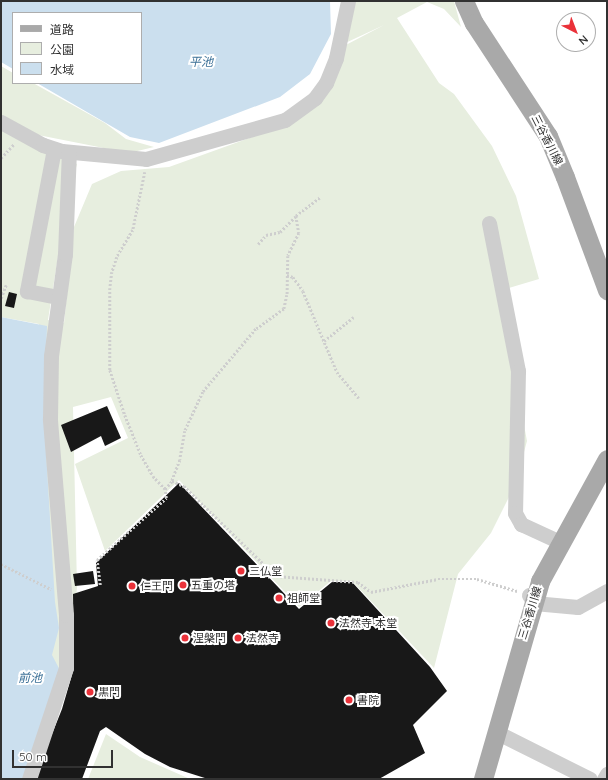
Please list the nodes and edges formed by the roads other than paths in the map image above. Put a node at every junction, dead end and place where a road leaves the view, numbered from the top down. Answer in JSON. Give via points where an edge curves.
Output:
{"nodes":[{"id":1,"x":348,"y":1,"type":"edge"},
{"id":2,"x":464,"y":1,"type":"edge"},
{"id":3,"x":1,"y":122,"type":"edge"},
{"id":4,"x":54,"y":148,"type":"junction"},
{"id":5,"x":69,"y":152,"type":"junction"},
{"id":6,"x":489,"y":223,"type":"dead end"},
{"id":7,"x":607,"y":290,"type":"edge"},
{"id":8,"x":58,"y":297,"type":"junction"},
{"id":9,"x":607,"y":459,"type":"edge"},
{"id":10,"x":560,"y":542,"type":"junction"},
{"id":11,"x":607,"y":591,"type":"edge"},
{"id":12,"x":531,"y":599,"type":"junction"},
{"id":13,"x":496,"y":732,"type":"junction"},
{"id":14,"x":607,"y":774,"type":"edge"},
{"id":15,"x":29,"y":779,"type":"edge"},
{"id":16,"x":483,"y":779,"type":"edge"},
{"id":17,"x":590,"y":779,"type":"edge"},
{"id":18,"x":604,"y":779,"type":"edge"}],
"edges":[{"from":1,"to":5,"type":"street","via":[[336,58],[326,83],[315,98],[285,120],[146,159]]},
{"from":2,"to":7,"type":"main road","name":"三谷香川線","via":[[474,23],[548,136],[566,176]]},
{"from":3,"to":4,"type":"street","via":[[22,135]]},
{"from":4,"to":5,"type":"street"},
{"from":4,"to":8,"type":"street","via":[[27,292]]},
{"from":5,"to":8,"type":"street","via":[[65,254]]},
{"from":6,"to":10,"type":"street","via":[[518,371],[515,513],[521,524]]},
{"from":8,"to":15,"type":"street","via":[[51,356],[50,419],[64,595],[66,668]]},
{"from":9,"to":10,"type":"main road","name":"三谷香川線"},
{"from":10,"to":12,"type":"main road","name":"三谷香川線"},
{"from":11,"to":12,"type":"street","via":[[578,607]]},
{"from":12,"to":13,"type":"main road","name":"三谷香川線"},
{"from":13,"to":16,"type":"main road","name":"三谷香川線"},
{"from":13,"to":17,"type":"street"},
{"from":14,"to":18,"type":"street"}]}
